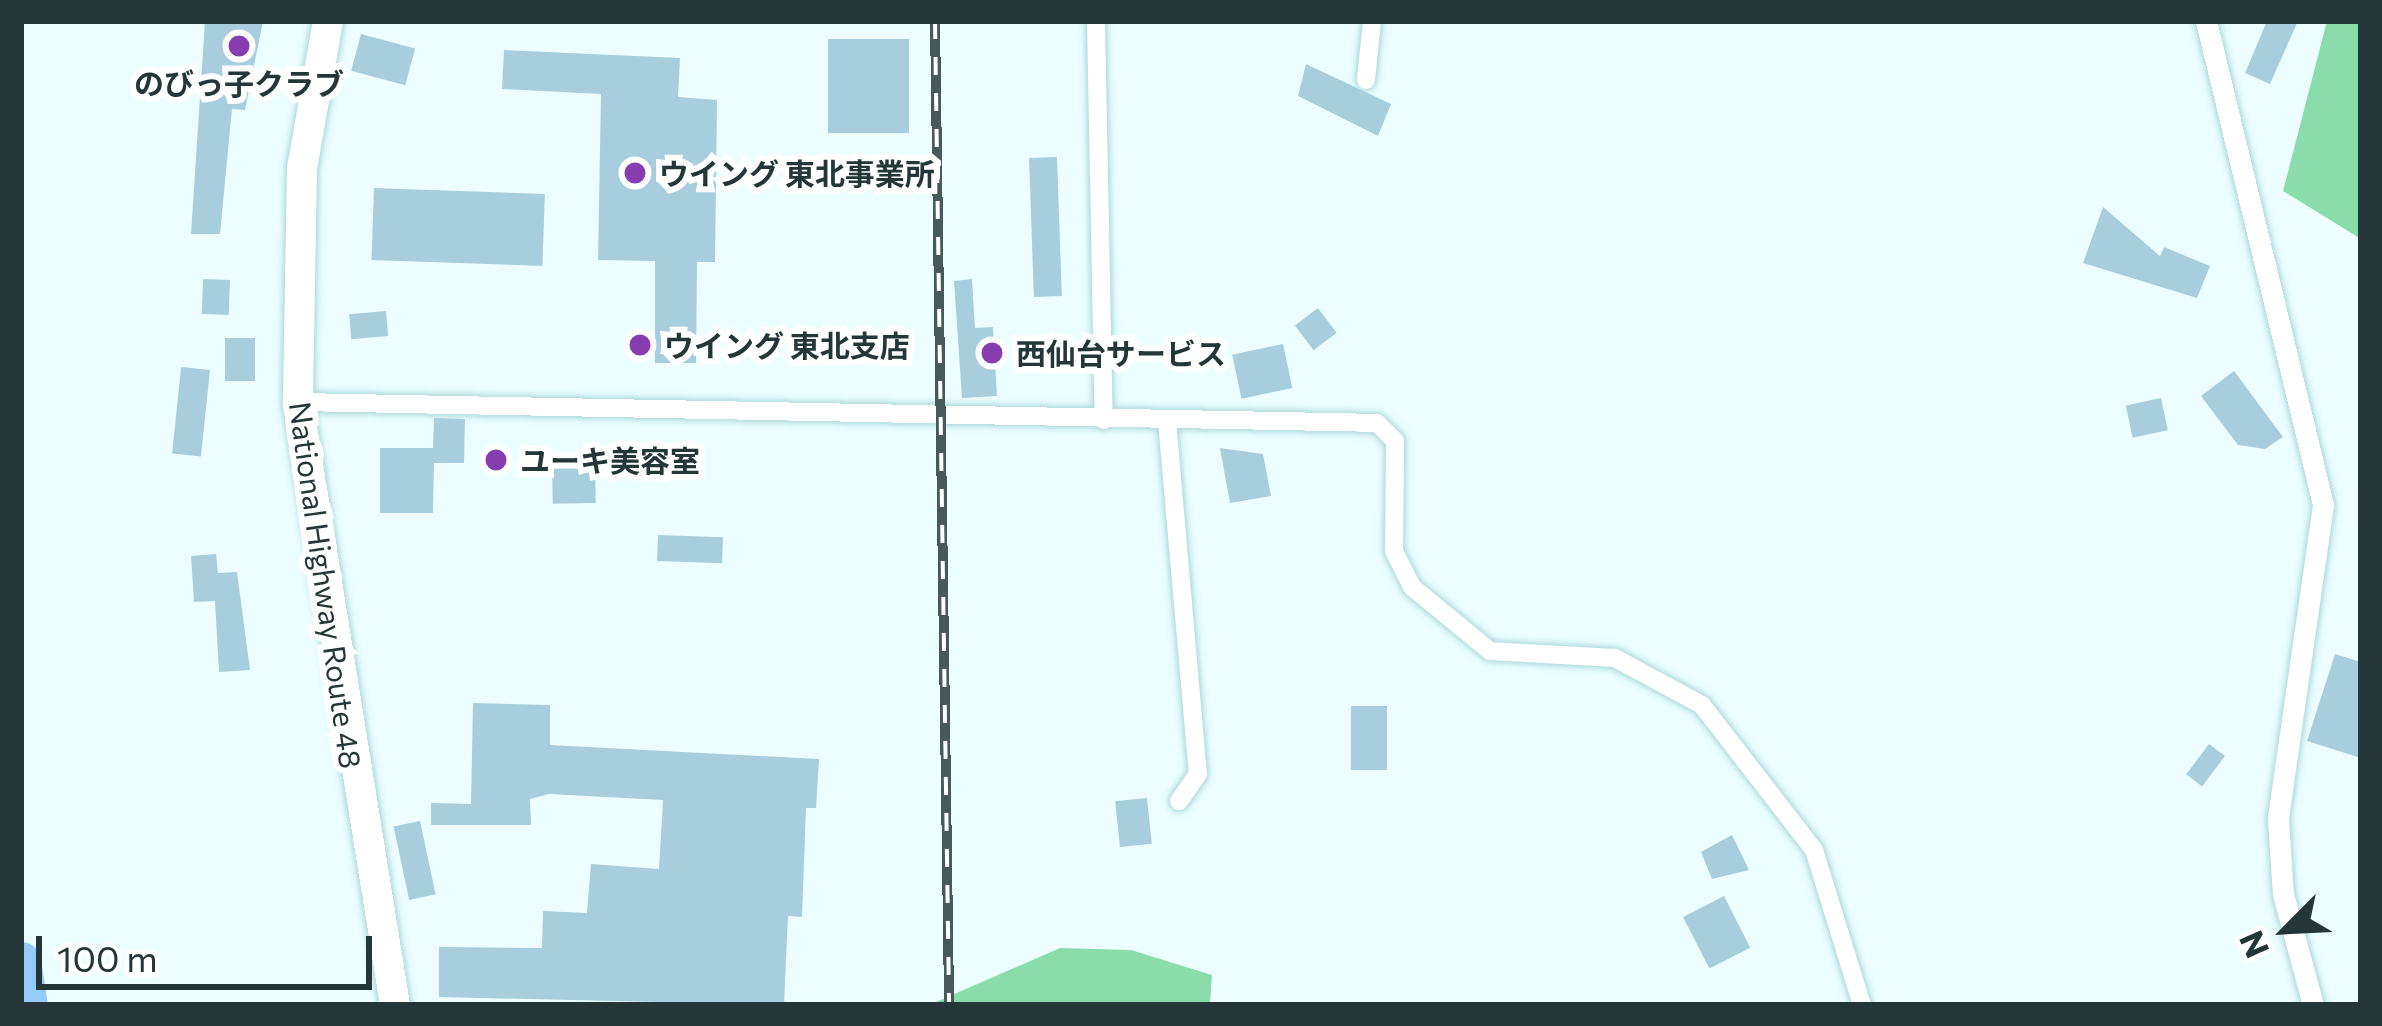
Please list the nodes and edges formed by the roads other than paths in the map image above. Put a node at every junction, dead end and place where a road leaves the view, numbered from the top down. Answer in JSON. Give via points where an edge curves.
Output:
{"nodes":[{"id":1,"x":328,"y":21,"type":"edge"},
{"id":2,"x":1096,"y":21,"type":"edge"},
{"id":3,"x":1372,"y":21,"type":"edge"},
{"id":4,"x":2206,"y":21,"type":"edge"},
{"id":5,"x":1366,"y":80,"type":"dead end"},
{"id":6,"x":298,"y":402,"type":"junction"},
{"id":7,"x":1104,"y":420,"type":"junction"},
{"id":8,"x":1167,"y":421,"type":"junction"},
{"id":9,"x":1179,"y":801,"type":"dead end"},
{"id":10,"x":395,"y":1005,"type":"edge"},
{"id":11,"x":1862,"y":1005,"type":"edge"},
{"id":12,"x":2313,"y":1005,"type":"edge"}],
"edges":[{"from":1,"to":6,"type":"highway","name":"National Highway Route 48","via":[[302,168]]},
{"from":2,"to":7,"type":"street"},
{"from":3,"to":5,"type":"street"},
{"from":4,"to":12,"type":"street","via":[[2324,506],[2278,819],[2283,895]]},
{"from":6,"to":7,"type":"street"},
{"from":6,"to":10,"type":"highway","name":"National Highway Route 48"},
{"from":7,"to":8,"type":"street"},
{"from":8,"to":9,"type":"street","via":[[1198,774]]},
{"from":8,"to":11,"type":"street","via":[[1387,428],[1397,458],[1394,550],[1412,586],[1490,651],[1616,658],[1702,705],[1814,850]]}]}
